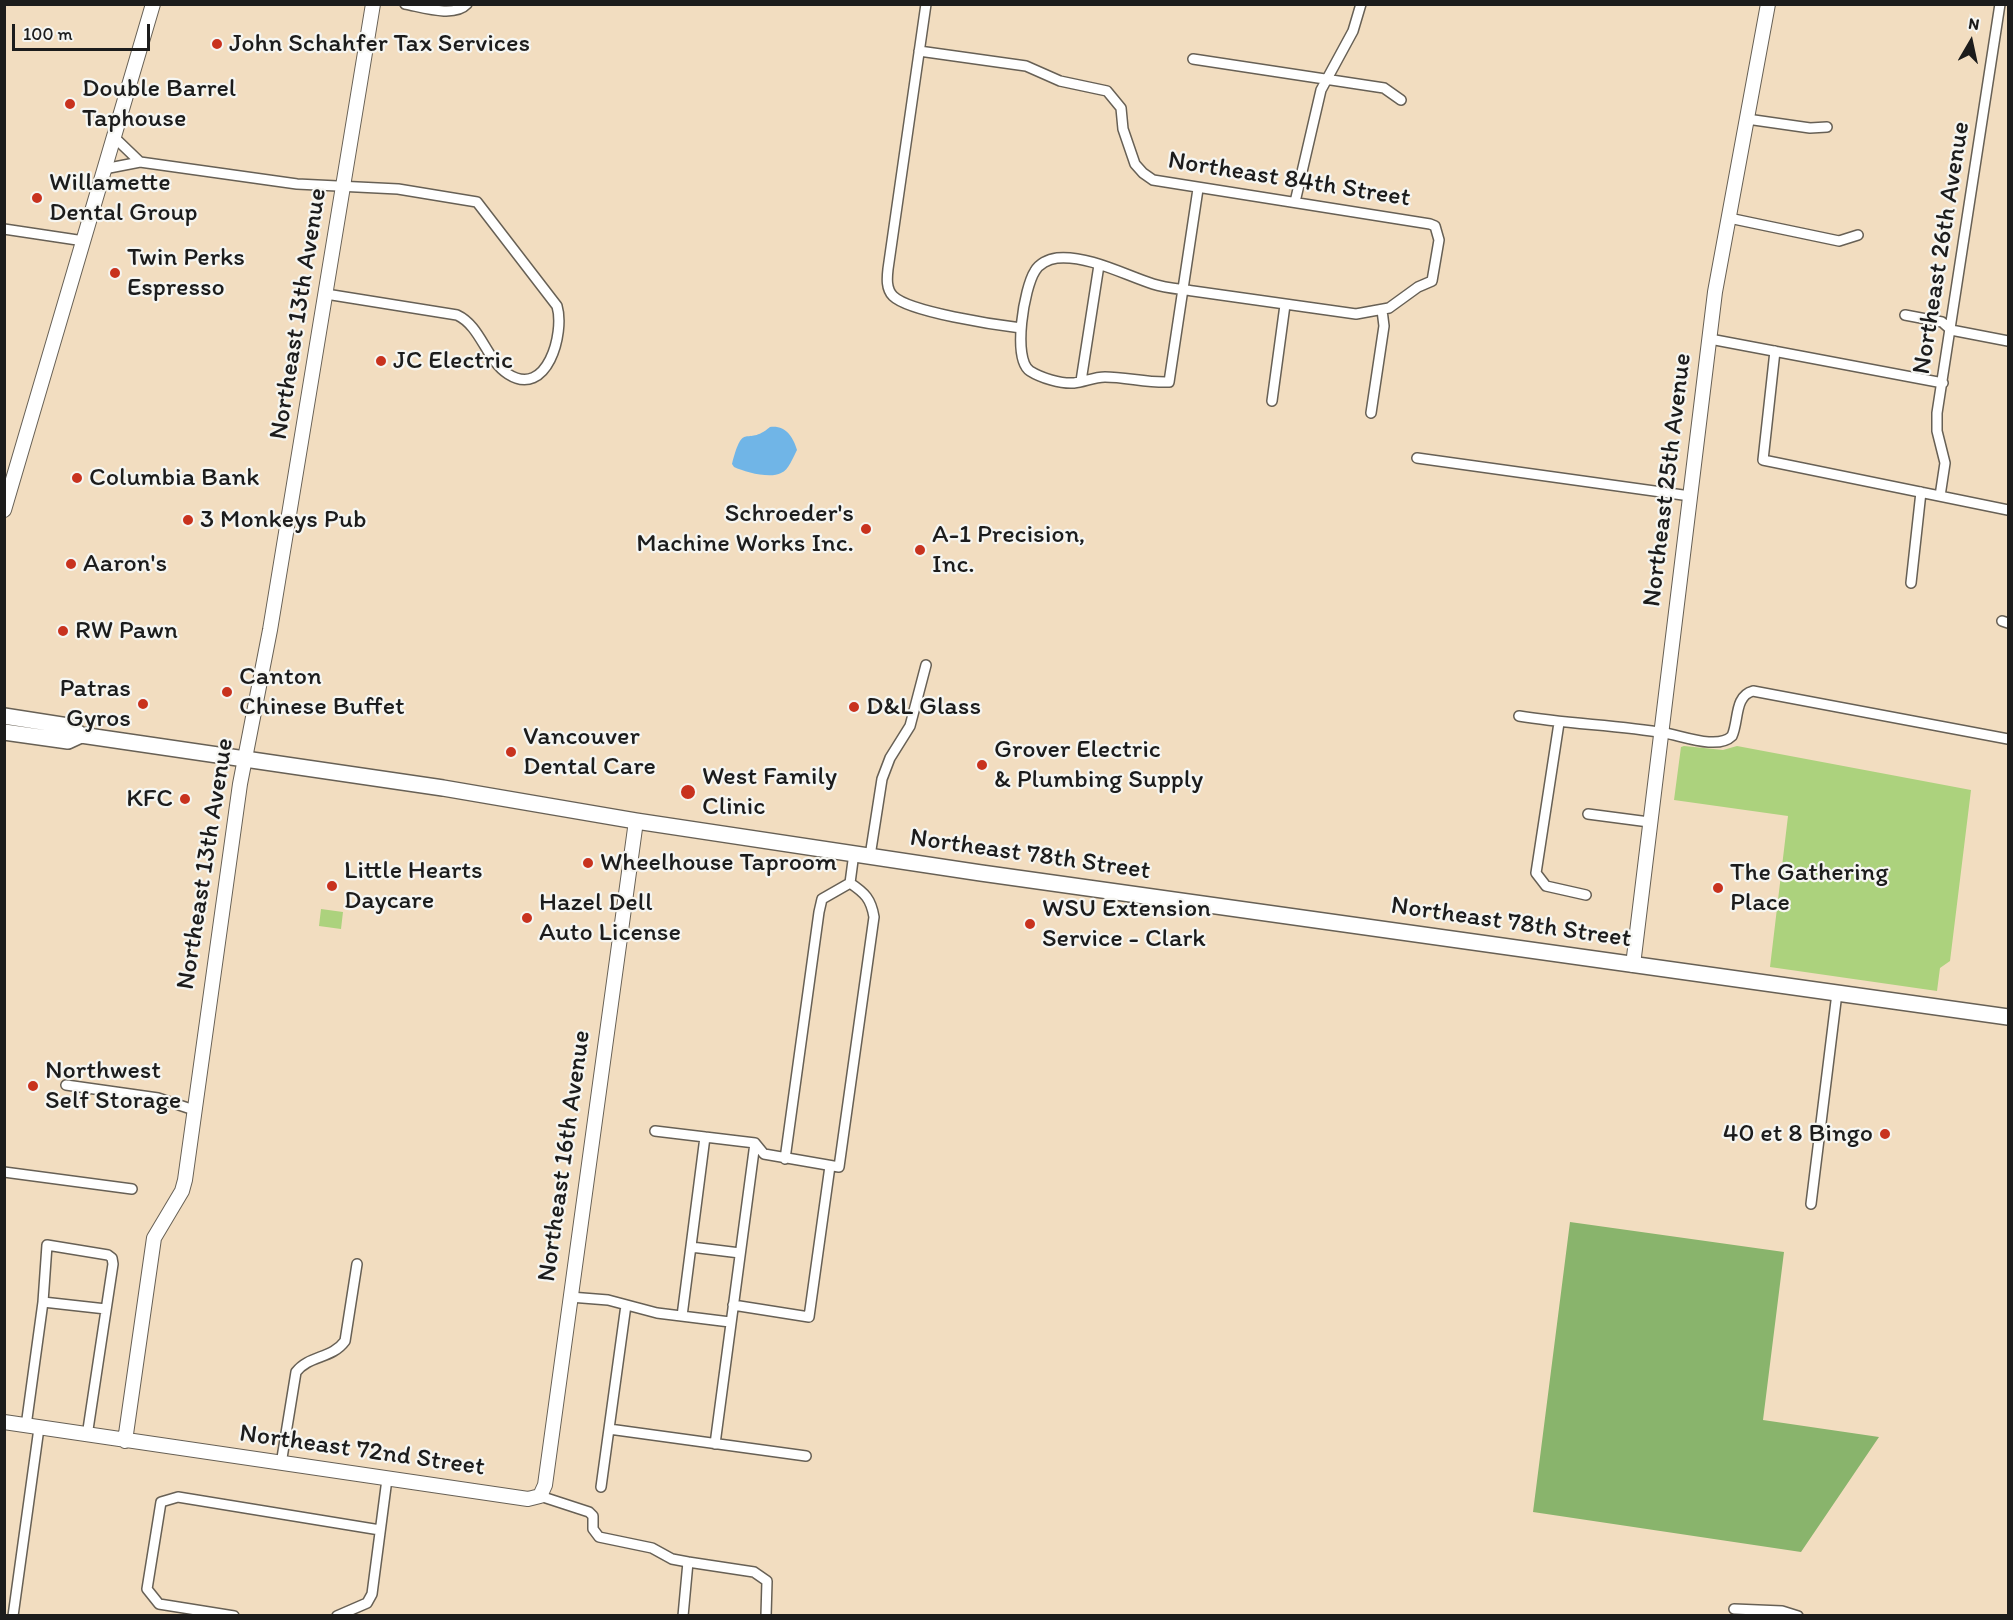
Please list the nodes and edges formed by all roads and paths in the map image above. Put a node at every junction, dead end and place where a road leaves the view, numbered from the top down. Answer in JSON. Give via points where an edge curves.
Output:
{"nodes":[{"id":1,"x":153,"y":4,"type":"edge"},
{"id":2,"x":373,"y":4,"type":"edge"},
{"id":3,"x":405,"y":4,"type":"edge"},
{"id":4,"x":926,"y":4,"type":"edge"},
{"id":5,"x":1360,"y":4,"type":"edge"},
{"id":6,"x":1768,"y":4,"type":"edge"},
{"id":7,"x":2000,"y":4,"type":"edge"},
{"id":8,"x":465,"y":6,"type":"edge"},
{"id":9,"x":919,"y":51,"type":"junction"},
{"id":10,"x":1193,"y":59,"type":"dead end"},
{"id":11,"x":1327,"y":79,"type":"junction"},
{"id":12,"x":1401,"y":100,"type":"dead end"},
{"id":13,"x":1747,"y":118,"type":"junction"},
{"id":14,"x":1827,"y":127,"type":"dead end"},
{"id":15,"x":114,"y":137,"type":"junction"},
{"id":16,"x":140,"y":162,"type":"junction"},
{"id":17,"x":105,"y":169,"type":"junction"},
{"id":18,"x":344,"y":186,"type":"junction"},
{"id":19,"x":1198,"y":189,"type":"junction"},
{"id":20,"x":1295,"y":202,"type":"junction"},
{"id":21,"x":1729,"y":218,"type":"junction"},
{"id":22,"x":4,"y":229,"type":"edge"},
{"id":23,"x":1858,"y":235,"type":"dead end"},
{"id":24,"x":84,"y":241,"type":"junction"},
{"id":25,"x":1099,"y":265,"type":"junction"},
{"id":26,"x":1184,"y":290,"type":"junction"},
{"id":27,"x":326,"y":294,"type":"junction"},
{"id":28,"x":1285,"y":305,"type":"junction"},
{"id":29,"x":1382,"y":310,"type":"junction"},
{"id":30,"x":1905,"y":315,"type":"dead end"},
{"id":31,"x":1021,"y":328,"type":"junction"},
{"id":32,"x":1951,"y":330,"type":"junction"},
{"id":33,"x":1710,"y":339,"type":"junction"},
{"id":34,"x":2008,"y":341,"type":"edge"},
{"id":35,"x":1775,"y":351,"type":"junction"},
{"id":36,"x":1081,"y":381,"type":"junction"},
{"id":37,"x":1942,"y":383,"type":"junction"},
{"id":38,"x":1272,"y":401,"type":"dead end"},
{"id":39,"x":1371,"y":413,"type":"dead end"},
{"id":40,"x":1417,"y":458,"type":"dead end"},
{"id":41,"x":1921,"y":492,"type":"junction"},
{"id":42,"x":1690,"y":496,"type":"junction"},
{"id":43,"x":1940,"y":496,"type":"junction"},
{"id":44,"x":4,"y":510,"type":"edge"},
{"id":45,"x":2008,"y":510,"type":"edge"},
{"id":46,"x":1911,"y":583,"type":"dead end"},
{"id":47,"x":926,"y":665,"type":"dead end"},
{"id":48,"x":4,"y":716,"type":"edge"},
{"id":49,"x":1519,"y":716,"type":"dead end"},
{"id":50,"x":1559,"y":723,"type":"junction"},
{"id":51,"x":4,"y":732,"type":"edge"},
{"id":52,"x":1660,"y":732,"type":"junction"},
{"id":53,"x":81,"y":735,"type":"junction"},
{"id":54,"x":2008,"y":739,"type":"edge"},
{"id":55,"x":246,"y":759,"type":"junction"},
{"id":56,"x":1588,"y":814,"type":"dead end"},
{"id":57,"x":636,"y":821,"type":"junction"},
{"id":58,"x":1649,"y":822,"type":"junction"},
{"id":59,"x":862,"y":854,"type":"junction"},
{"id":60,"x":850,"y":883,"type":"junction"},
{"id":61,"x":1586,"y":895,"type":"dead end"},
{"id":62,"x":1633,"y":965,"type":"junction"},
{"id":63,"x":1836,"y":993,"type":"junction"},
{"id":64,"x":2008,"y":1017,"type":"edge"},
{"id":65,"x":66,"y":1085,"type":"dead end"},
{"id":66,"x":194,"y":1110,"type":"junction"},
{"id":67,"x":655,"y":1131,"type":"dead end"},
{"id":68,"x":705,"y":1137,"type":"junction"},
{"id":69,"x":754,"y":1143,"type":"junction"},
{"id":70,"x":785,"y":1159,"type":"junction"},
{"id":71,"x":830,"y":1166,"type":"junction"},
{"id":72,"x":4,"y":1172,"type":"edge"},
{"id":73,"x":132,"y":1189,"type":"dead end"},
{"id":74,"x":1811,"y":1204,"type":"dead end"},
{"id":75,"x":691,"y":1246,"type":"junction"},
{"id":76,"x":740,"y":1253,"type":"junction"},
{"id":77,"x":357,"y":1264,"type":"dead end"},
{"id":78,"x":570,"y":1297,"type":"junction"},
{"id":79,"x":43,"y":1302,"type":"junction"},
{"id":80,"x":626,"y":1305,"type":"junction"},
{"id":81,"x":733,"y":1305,"type":"junction"},
{"id":82,"x":106,"y":1309,"type":"junction"},
{"id":83,"x":682,"y":1316,"type":"junction"},
{"id":84,"x":730,"y":1323,"type":"junction"},
{"id":85,"x":4,"y":1422,"type":"edge"},
{"id":86,"x":32,"y":1427,"type":"junction"},
{"id":87,"x":609,"y":1429,"type":"junction"},
{"id":88,"x":87,"y":1436,"type":"junction"},
{"id":89,"x":125,"y":1441,"type":"junction"},
{"id":90,"x":714,"y":1444,"type":"junction"},
{"id":91,"x":806,"y":1456,"type":"dead end"},
{"id":92,"x":281,"y":1464,"type":"junction"},
{"id":93,"x":387,"y":1479,"type":"junction"},
{"id":94,"x":601,"y":1487,"type":"dead end"},
{"id":95,"x":540,"y":1496,"type":"junction"},
{"id":96,"x":380,"y":1530,"type":"junction"},
{"id":97,"x":688,"y":1562,"type":"junction"},
{"id":98,"x":1734,"y":1609,"type":"dead end"},
{"id":99,"x":13,"y":1616,"type":"edge"},
{"id":100,"x":234,"y":1616,"type":"edge"},
{"id":101,"x":337,"y":1616,"type":"edge"},
{"id":102,"x":683,"y":1616,"type":"edge"},
{"id":103,"x":766,"y":1616,"type":"edge"},
{"id":104,"x":1798,"y":1616,"type":"edge"}],
"edges":[{"from":1,"to":15,"type":"street"},
{"from":2,"to":18,"type":"street","name":"Northeast 13th Avenue"},
{"from":3,"to":8,"type":"street","via":[[450,11]]},
{"from":4,"to":9,"type":"street"},
{"from":5,"to":11,"type":"street","via":[[1353,31]]},
{"from":6,"to":13,"type":"street","name":"Northeast 25th Avenue"},
{"from":7,"to":32,"type":"street","name":"Northeast 26th Avenue"},
{"from":9,"to":19,"type":"street","name":"Northeast 84th Street","via":[[1026,66],[1060,81],[1107,91],[1121,108],[1128,145],[1143,174],[1153,180]]},
{"from":9,"to":31,"type":"street","via":[[887,281],[893,296],[905,303]]},
{"from":10,"to":11,"type":"street"},
{"from":11,"to":12,"type":"street","via":[[1384,88]]},
{"from":11,"to":20,"type":"street","via":[[1321,90]]},
{"from":13,"to":14,"type":"street"},
{"from":13,"to":21,"type":"street","name":"Northeast 25th Avenue"},
{"from":15,"to":16,"type":"street"},
{"from":15,"to":17,"type":"street"},
{"from":16,"to":17,"type":"street"},
{"from":16,"to":18,"type":"street","via":[[297,184]]},
{"from":17,"to":24,"type":"street"},
{"from":18,"to":27,"type":"street","name":"Northeast 13th Avenue"},
{"from":18,"to":27,"type":"street","via":[[398,189],[477,202],[558,309],[552,358],[542,372],[529,379],[510,375],[457,315]]},
{"from":19,"to":20,"type":"street","name":"Northeast 84th Street"},
{"from":19,"to":26,"type":"street"},
{"from":20,"to":29,"type":"street","name":"Northeast 84th Street","via":[[1435,226],[1439,240],[1432,281]]},
{"from":21,"to":23,"type":"street","via":[[1839,241]]},
{"from":21,"to":33,"type":"street","name":"Northeast 25th Avenue"},
{"from":22,"to":24,"type":"street"},
{"from":24,"to":44,"type":"street"},
{"from":25,"to":26,"type":"street"},
{"from":25,"to":31,"type":"street","via":[[1060,257],[1037,268]]},
{"from":25,"to":36,"type":"street"},
{"from":26,"to":28,"type":"street"},
{"from":26,"to":36,"type":"street","via":[[1169,382],[1106,377]]},
{"from":27,"to":55,"type":"street","name":"Northeast 13th Avenue"},
{"from":28,"to":29,"type":"street","via":[[1351,314]]},
{"from":28,"to":38,"type":"street"},
{"from":29,"to":39,"type":"street","via":[[1384,326]]},
{"from":30,"to":32,"type":"street","via":[[1942,322]]},
{"from":31,"to":36,"type":"street","via":[[1026,368],[1043,378]]},
{"from":32,"to":34,"type":"street"},
{"from":32,"to":37,"type":"street","name":"Northeast 26th Avenue"},
{"from":33,"to":35,"type":"street"},
{"from":33,"to":42,"type":"street","name":"Northeast 25th Avenue"},
{"from":35,"to":37,"type":"street"},
{"from":35,"to":41,"type":"street","via":[[1763,460]]},
{"from":37,"to":43,"type":"street","name":"Northeast 26th Avenue","via":[[1936,422],[1945,463]]},
{"from":40,"to":42,"type":"street"},
{"from":41,"to":43,"type":"street"},
{"from":41,"to":46,"type":"street"},
{"from":42,"to":52,"type":"street","name":"Northeast 25th Avenue"},
{"from":43,"to":45,"type":"street"},
{"from":47,"to":59,"type":"street","via":[[910,726],[882,779]]},
{"from":48,"to":53,"type":"main road","name":"Northeast 78th Street","via":[[68,726]]},
{"from":49,"to":50,"type":"street"},
{"from":50,"to":52,"type":"street"},
{"from":50,"to":61,"type":"street","via":[[1536,873],[1546,886]]},
{"from":51,"to":53,"type":"main road","name":"Northeast 78th Street","via":[[68,741]]},
{"from":52,"to":54,"type":"street","via":[[1724,742],[1733,733],[1742,698],[1753,691]]},
{"from":52,"to":58,"type":"street","name":"Northeast 25th Avenue"},
{"from":53,"to":55,"type":"main road","name":"Northeast 78th Street"},
{"from":55,"to":57,"type":"main road","name":"Northeast 78th Street"},
{"from":55,"to":66,"type":"street","name":"Northeast 13th Avenue"},
{"from":56,"to":58,"type":"street"},
{"from":57,"to":59,"type":"main road","name":"Northeast 78th Street"},
{"from":57,"to":78,"type":"street","name":"Northeast 16th Avenue"},
{"from":58,"to":62,"type":"street","name":"Northeast 25th Avenue"},
{"from":59,"to":60,"type":"street"},
{"from":59,"to":62,"type":"main road","name":"Northeast 78th Street"},
{"from":60,"to":70,"type":"street","via":[[822,899]]},
{"from":60,"to":71,"type":"street","via":[[872,901],[874,917],[839,1167]]},
{"from":62,"to":63,"type":"main road","name":"Northeast 78th Street"},
{"from":63,"to":64,"type":"main road","name":"Northeast 78th Street"},
{"from":63,"to":74,"type":"street"},
{"from":65,"to":66,"type":"street","via":[[158,1098]]},
{"from":66,"to":89,"type":"street","name":"Northeast 13th Avenue","via":[[182,1191],[153,1244]]},
{"from":67,"to":68,"type":"street"},
{"from":68,"to":69,"type":"street"},
{"from":68,"to":75,"type":"street"},
{"from":69,"to":70,"type":"street","via":[[764,1154]]},
{"from":69,"to":76,"type":"street"},
{"from":70,"to":71,"type":"street"},
{"from":71,"to":81,"type":"street","via":[[809,1317]]},
{"from":72,"to":73,"type":"street"},
{"from":75,"to":76,"type":"street"},
{"from":75,"to":83,"type":"street"},
{"from":76,"to":81,"type":"street"},
{"from":77,"to":92,"type":"street","via":[[345,1341],[332,1353],[305,1362],[296,1372]]},
{"from":78,"to":80,"type":"street"},
{"from":78,"to":95,"type":"street","name":"Northeast 16th Avenue","via":[[545,1485]]},
{"from":79,"to":82,"type":"street"},
{"from":79,"to":82,"type":"street","via":[[46,1245],[112,1258]]},
{"from":79,"to":86,"type":"street"},
{"from":80,"to":83,"type":"street"},
{"from":80,"to":87,"type":"street"},
{"from":81,"to":84,"type":"street"},
{"from":82,"to":88,"type":"street"},
{"from":83,"to":84,"type":"street"},
{"from":84,"to":90,"type":"street"},
{"from":85,"to":86,"type":"street","name":"Northeast 72nd Street"},
{"from":86,"to":88,"type":"street","name":"Northeast 72nd Street"},
{"from":86,"to":99,"type":"street"},
{"from":87,"to":90,"type":"street"},
{"from":87,"to":94,"type":"street"},
{"from":88,"to":89,"type":"street","name":"Northeast 72nd Street"},
{"from":89,"to":92,"type":"street","name":"Northeast 72nd Street"},
{"from":90,"to":91,"type":"street"},
{"from":92,"to":93,"type":"street","name":"Northeast 72nd Street"},
{"from":93,"to":95,"type":"street","name":"Northeast 72nd Street","via":[[528,1499]]},
{"from":93,"to":96,"type":"street"},
{"from":95,"to":97,"type":"street","name":"Northeast 72nd Street","via":[[589,1512],[599,1537],[652,1548],[672,1559]]},
{"from":96,"to":100,"type":"street","via":[[178,1497],[161,1502],[147,1589],[159,1604]]},
{"from":96,"to":101,"type":"street","via":[[372,1594],[367,1603]]},
{"from":97,"to":102,"type":"street"},
{"from":97,"to":103,"type":"street","via":[[754,1572],[767,1581]]},
{"from":98,"to":104,"type":"street","via":[[1782,1611]]}]}
